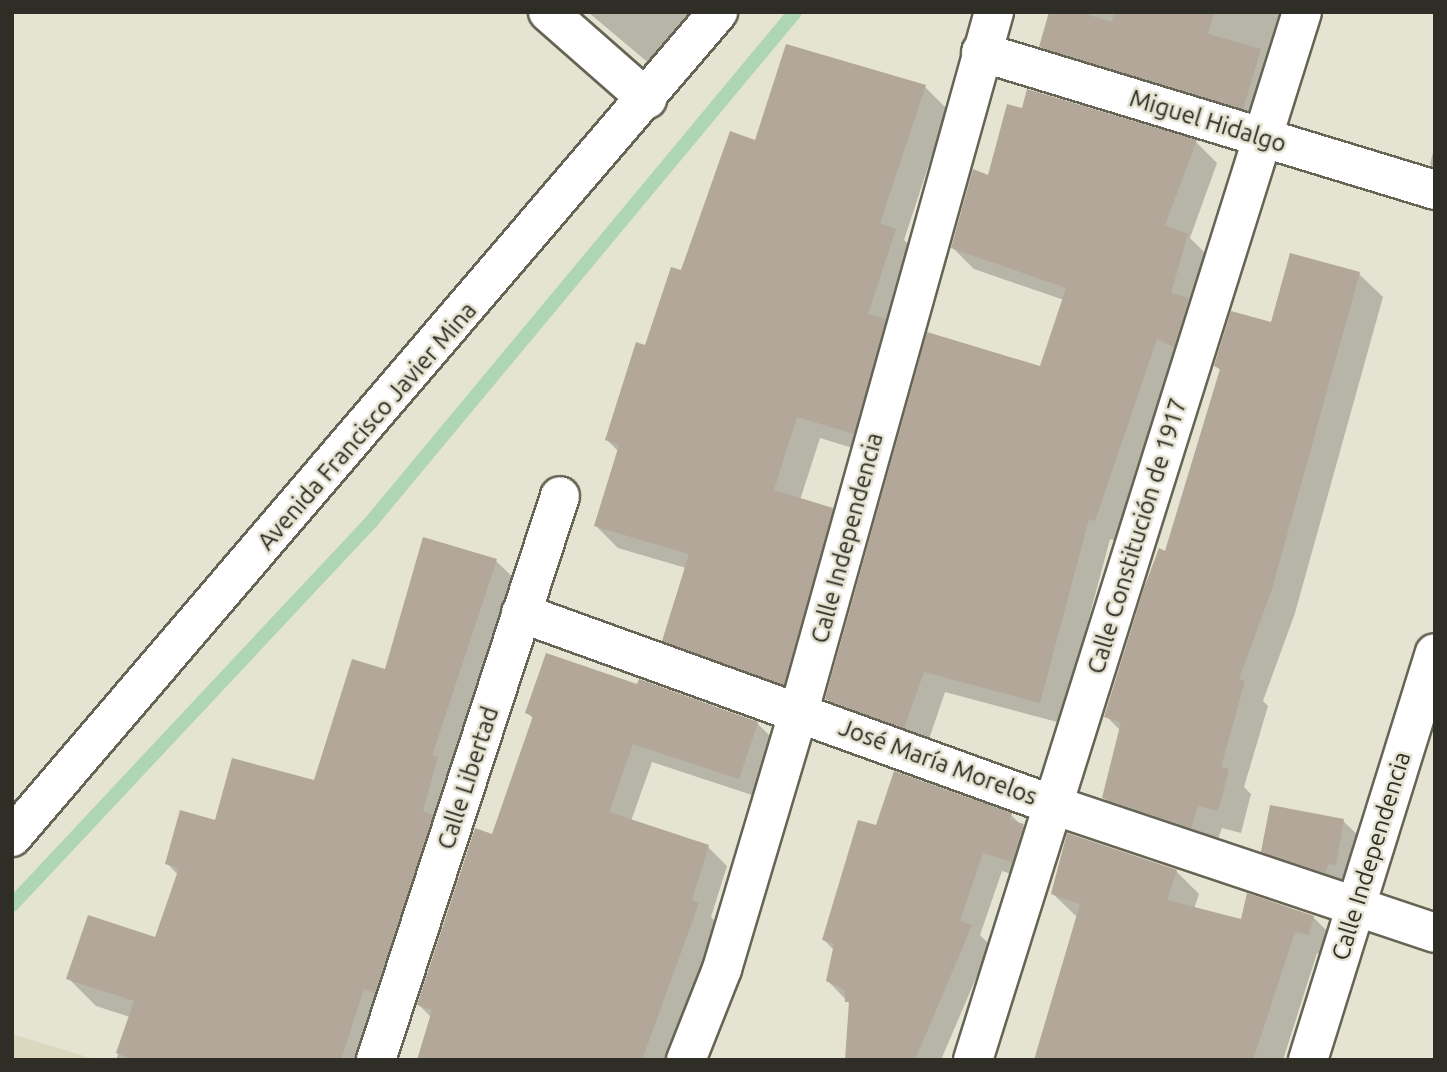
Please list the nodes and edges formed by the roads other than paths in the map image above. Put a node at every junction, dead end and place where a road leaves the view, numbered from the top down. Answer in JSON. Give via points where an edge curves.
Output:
{"nodes":[{"id":1,"x":548,"y":12,"type":"edge"},
{"id":2,"x":718,"y":12,"type":"edge"},
{"id":3,"x":994,"y":12,"type":"edge"},
{"id":4,"x":1302,"y":12,"type":"edge"},
{"id":5,"x":981,"y":52,"type":"junction"},
{"id":6,"x":647,"y":99,"type":"junction"},
{"id":7,"x":1262,"y":138,"type":"junction"},
{"id":8,"x":1435,"y":191,"type":"edge"},
{"id":9,"x":560,"y":496,"type":"dead end"},
{"id":10,"x":522,"y":613,"type":"junction"},
{"id":11,"x":1435,"y":653,"type":"edge"},
{"id":12,"x":799,"y":711,"type":"junction"},
{"id":13,"x":1053,"y":805,"type":"junction"},
{"id":14,"x":12,"y":836,"type":"edge"},
{"id":15,"x":1355,"y":908,"type":"junction"},
{"id":16,"x":1435,"y":933,"type":"edge"},
{"id":17,"x":376,"y":1060,"type":"edge"},
{"id":18,"x":686,"y":1060,"type":"edge"},
{"id":19,"x":973,"y":1060,"type":"edge"},
{"id":20,"x":1308,"y":1060,"type":"edge"}],
"edges":[{"from":1,"to":6,"type":"street"},
{"from":2,"to":6,"type":"street","name":"Avenida Francisco Javier Mina"},
{"from":3,"to":5,"type":"street","name":"Calle Independencia"},
{"from":4,"to":7,"type":"street","name":"Calle Constitución de 1917"},
{"from":5,"to":7,"type":"street","name":"Miguel Hidalgo"},
{"from":5,"to":12,"type":"street","name":"Calle Independencia"},
{"from":6,"to":14,"type":"street","name":"Avenida Francisco Javier Mina"},
{"from":7,"to":8,"type":"street","name":"Miguel Hidalgo"},
{"from":7,"to":13,"type":"street","name":"Calle Constitución de 1917"},
{"from":9,"to":10,"type":"street","name":"Calle Libertad"},
{"from":10,"to":12,"type":"street","name":"José María Morelos"},
{"from":10,"to":17,"type":"street","name":"Calle Libertad"},
{"from":11,"to":15,"type":"street","name":"Calle Independencia"},
{"from":12,"to":13,"type":"street","name":"José María Morelos"},
{"from":12,"to":18,"type":"street","name":"Calle Independencia","via":[[722,969]]},
{"from":13,"to":15,"type":"street","name":"José María Morelos"},
{"from":13,"to":19,"type":"street","name":"Calle Constitución de 1917"},
{"from":15,"to":16,"type":"street","name":"José María Morelos"},
{"from":15,"to":20,"type":"street","name":"Calle Independencia"}]}
